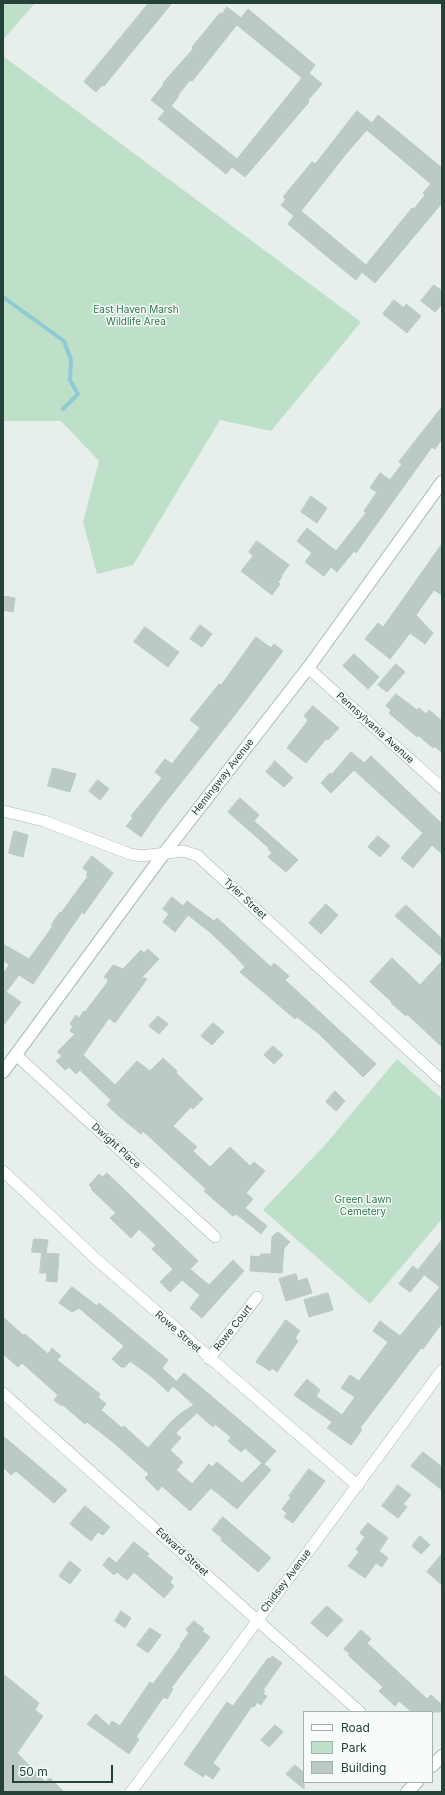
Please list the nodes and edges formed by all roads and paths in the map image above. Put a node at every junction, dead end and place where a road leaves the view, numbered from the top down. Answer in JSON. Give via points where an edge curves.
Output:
{"nodes":[{"id":1,"x":442,"y":482,"type":"edge"},
{"id":2,"x":308,"y":668,"type":"junction"},
{"id":3,"x":442,"y":788,"type":"edge"},
{"id":4,"x":3,"y":811,"type":"edge"},
{"id":5,"x":165,"y":852,"type":"junction"},
{"id":6,"x":16,"y":1054,"type":"junction"},
{"id":7,"x":3,"y":1072,"type":"edge"},
{"id":8,"x":442,"y":1081,"type":"edge"},
{"id":9,"x":3,"y":1171,"type":"edge"},
{"id":10,"x":215,"y":1237,"type":"dead end"},
{"id":11,"x":257,"y":1297,"type":"dead end"},
{"id":12,"x":209,"y":1358,"type":"junction"},
{"id":13,"x":442,"y":1370,"type":"edge"},
{"id":14,"x":3,"y":1393,"type":"edge"},
{"id":15,"x":358,"y":1486,"type":"junction"},
{"id":16,"x":258,"y":1619,"type":"junction"},
{"id":17,"x":359,"y":1711,"type":"edge"},
{"id":18,"x":442,"y":1756,"type":"edge"},
{"id":19,"x":433,"y":1765,"type":"edge"},
{"id":20,"x":416,"y":1783,"type":"edge"},
{"id":21,"x":131,"y":1792,"type":"edge"},
{"id":22,"x":407,"y":1792,"type":"edge"}],
"edges":[{"from":1,"to":2,"type":"main road","name":"Hemingway Avenue"},
{"from":2,"to":3,"type":"street","name":"Pennsylvania Avenue"},
{"from":2,"to":5,"type":"main road","name":"Hemingway Avenue"},
{"from":4,"to":5,"type":"street","name":"Tyler Street","via":[[44,821],[130,854],[141,856]]},
{"from":5,"to":6,"type":"main road","name":"Hemingway Avenue"},
{"from":5,"to":8,"type":"street","name":"Tyler Street","via":[[184,850],[198,856]]},
{"from":6,"to":7,"type":"main road","name":"Hemingway Avenue"},
{"from":6,"to":10,"type":"street","name":"Dwight Place"},
{"from":9,"to":12,"type":"street","name":"Rowe Street","via":[[96,1259]]},
{"from":11,"to":12,"type":"street","name":"Rowe Court"},
{"from":12,"to":15,"type":"street","name":"Rowe Street"},
{"from":13,"to":15,"type":"street","name":"Chidsey Avenue"},
{"from":14,"to":16,"type":"street","name":"Edward Street"},
{"from":15,"to":16,"type":"street","name":"Chidsey Avenue"},
{"from":16,"to":17,"type":"street","name":"Edward Street"},
{"from":16,"to":21,"type":"street","name":"Chidsey Avenue"},
{"from":18,"to":19,"type":"main road"},
{"from":20,"to":22,"type":"main road"}]}
